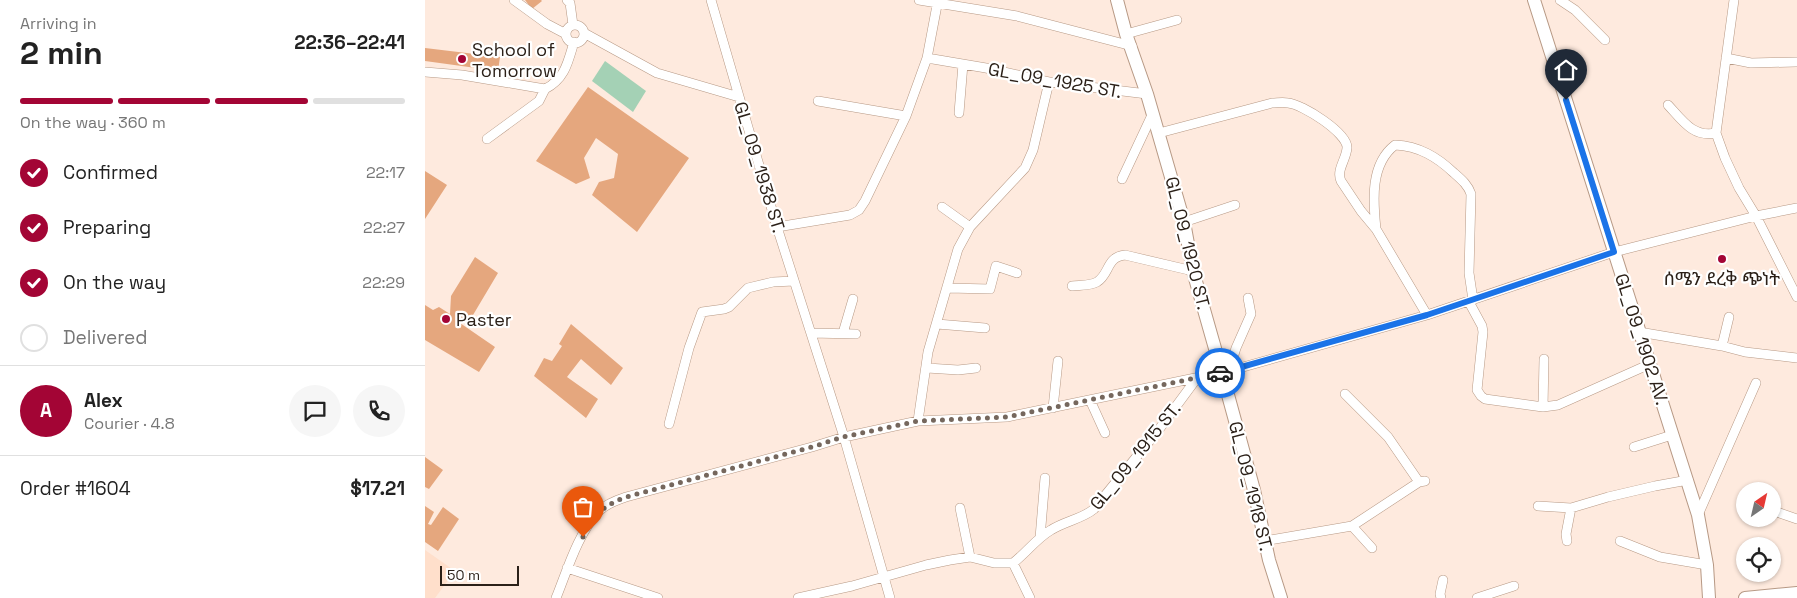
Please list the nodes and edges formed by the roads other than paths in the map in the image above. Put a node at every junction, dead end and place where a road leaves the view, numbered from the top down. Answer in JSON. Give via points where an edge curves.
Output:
{"nodes":[{"id":1,"x":514,"y":0,"type":"edge"},
{"id":2,"x":711,"y":0,"type":"edge"},
{"id":3,"x":919,"y":0,"type":"edge"},
{"id":4,"x":1117,"y":0,"type":"edge"},
{"id":5,"x":1535,"y":0,"type":"edge"},
{"id":6,"x":1560,"y":0,"type":"edge"},
{"id":7,"x":1734,"y":0,"type":"edge"},
{"id":8,"x":570,"y":1,"type":"edge"},
{"id":9,"x":937,"y":2,"type":"edge"},
{"id":10,"x":1177,"y":20,"type":"dead end"},
{"id":11,"x":573,"y":25,"type":"junction"},
{"id":12,"x":584,"y":33,"type":"junction"},
{"id":13,"x":566,"y":34,"type":"junction"},
{"id":14,"x":1126,"y":34,"type":"junction"},
{"id":15,"x":1605,"y":40,"type":"dead end"},
{"id":16,"x":574,"y":42,"type":"junction"},
{"id":17,"x":1132,"y":46,"type":"junction"},
{"id":18,"x":927,"y":58,"type":"junction"},
{"id":19,"x":1726,"y":58,"type":"junction"},
{"id":20,"x":1796,"y":62,"type":"edge"},
{"id":21,"x":963,"y":64,"type":"junction"},
{"id":22,"x":425,"y":72,"type":"edge"},
{"id":23,"x":1049,"y":82,"type":"junction"},
{"id":24,"x":545,"y":89,"type":"junction"},
{"id":25,"x":1147,"y":94,"type":"junction"},
{"id":26,"x":739,"y":97,"type":"junction"},
{"id":27,"x":818,"y":101,"type":"dead end"},
{"id":28,"x":1668,"y":105,"type":"dead end"},
{"id":29,"x":959,"y":113,"type":"dead end"},
{"id":30,"x":1153,"y":113,"type":"junction"},
{"id":31,"x":906,"y":116,"type":"junction"},
{"id":32,"x":1159,"y":133,"type":"junction"},
{"id":33,"x":1716,"y":133,"type":"junction"},
{"id":34,"x":487,"y":139,"type":"dead end"},
{"id":35,"x":1122,"y":179,"type":"dead end"},
{"id":36,"x":1235,"y":205,"type":"dead end"},
{"id":37,"x":942,"y":207,"type":"dead end"},
{"id":38,"x":1797,"y":208,"type":"edge"},
{"id":39,"x":1756,"y":216,"type":"junction"},
{"id":40,"x":1184,"y":222,"type":"junction"},
{"id":41,"x":777,"y":227,"type":"junction"},
{"id":42,"x":970,"y":227,"type":"junction"},
{"id":43,"x":1376,"y":229,"type":"junction"},
{"id":44,"x":1614,"y":252,"type":"junction"},
{"id":45,"x":1193,"y":271,"type":"junction"},
{"id":46,"x":1017,"y":272,"type":"dead end"},
{"id":47,"x":795,"y":281,"type":"junction"},
{"id":48,"x":1072,"y":286,"type":"dead end"},
{"id":49,"x":948,"y":288,"type":"junction"},
{"id":50,"x":1797,"y":297,"type":"edge"},
{"id":51,"x":1248,"y":298,"type":"dead end"},
{"id":52,"x":853,"y":299,"type":"dead end"},
{"id":53,"x":1471,"y":301,"type":"junction"},
{"id":54,"x":1427,"y":315,"type":"junction"},
{"id":55,"x":1729,"y":317,"type":"dead end"},
{"id":56,"x":937,"y":324,"type":"junction"},
{"id":57,"x":985,"y":328,"type":"dead end"},
{"id":58,"x":1639,"y":332,"type":"junction"},
{"id":59,"x":811,"y":333,"type":"junction"},
{"id":60,"x":843,"y":334,"type":"junction"},
{"id":61,"x":856,"y":334,"type":"dead end"},
{"id":62,"x":1722,"y":346,"type":"junction"},
{"id":63,"x":1797,"y":358,"type":"edge"},
{"id":64,"x":1544,"y":359,"type":"dead end"},
{"id":65,"x":1058,"y":361,"type":"dead end"},
{"id":66,"x":1650,"y":364,"type":"junction"},
{"id":67,"x":927,"y":368,"type":"junction"},
{"id":68,"x":976,"y":368,"type":"dead end"},
{"id":69,"x":1226,"y":372,"type":"junction"},
{"id":70,"x":1197,"y":378,"type":"junction"},
{"id":71,"x":1756,"y":383,"type":"dead end"},
{"id":72,"x":1345,"y":394,"type":"dead end"},
{"id":73,"x":1090,"y":400,"type":"junction"},
{"id":74,"x":1543,"y":407,"type":"junction"},
{"id":75,"x":1053,"y":408,"type":"junction"},
{"id":76,"x":918,"y":421,"type":"junction"},
{"id":77,"x":669,"y":424,"type":"dead end"},
{"id":78,"x":1105,"y":433,"type":"dead end"},
{"id":79,"x":1673,"y":435,"type":"junction"},
{"id":80,"x":843,"y":437,"type":"junction"},
{"id":81,"x":1634,"y":447,"type":"dead end"},
{"id":82,"x":1045,"y":478,"type":"dead end"},
{"id":83,"x":1688,"y":480,"type":"junction"},
{"id":84,"x":1538,"y":506,"type":"dead end"},
{"id":85,"x":960,"y":508,"type":"dead end"},
{"id":86,"x":1571,"y":508,"type":"junction"},
{"id":87,"x":1781,"y":514,"type":"edge"},
{"id":88,"x":1698,"y":515,"type":"junction"},
{"id":89,"x":1797,"y":520,"type":"edge"},
{"id":90,"x":1352,"y":526,"type":"junction"},
{"id":91,"x":1040,"y":538,"type":"junction"},
{"id":92,"x":1264,"y":541,"type":"junction"},
{"id":93,"x":1567,"y":541,"type":"dead end"},
{"id":94,"x":1620,"y":541,"type":"dead end"},
{"id":95,"x":1372,"y":548,"type":"dead end"},
{"id":96,"x":970,"y":558,"type":"junction"},
{"id":97,"x":1013,"y":563,"type":"junction"},
{"id":98,"x":1707,"y":565,"type":"junction"},
{"id":99,"x":567,"y":568,"type":"junction"},
{"id":100,"x":884,"y":578,"type":"junction"},
{"id":101,"x":1443,"y":580,"type":"dead end"},
{"id":102,"x":1514,"y":586,"type":"dead end"},
{"id":103,"x":1797,"y":592,"type":"edge"},
{"id":104,"x":556,"y":598,"type":"edge"},
{"id":105,"x":658,"y":598,"type":"edge"},
{"id":106,"x":798,"y":598,"type":"edge"},
{"id":107,"x":889,"y":598,"type":"edge"},
{"id":108,"x":1030,"y":598,"type":"edge"},
{"id":109,"x":1281,"y":598,"type":"edge"},
{"id":110,"x":1441,"y":598,"type":"edge"},
{"id":111,"x":1477,"y":598,"type":"edge"},
{"id":112,"x":1709,"y":598,"type":"edge"},
{"id":113,"x":1745,"y":598,"type":"edge"}],
"edges":[{"from":1,"to":13,"type":"street"},
{"from":2,"to":26,"type":"street","name":"GL_09_1938 ST."},
{"from":3,"to":9,"type":"street"},
{"from":4,"to":14,"type":"main road","name":"GL_09_1920 ST."},
{"from":5,"to":44,"type":"main road","name":"GL_09_1902 AV."},
{"from":6,"to":15,"type":"street"},
{"from":7,"to":19,"type":"street"},
{"from":8,"to":11,"type":"street"},
{"from":9,"to":17,"type":"street","via":[[1017,16]]},
{"from":9,"to":18,"type":"street"},
{"from":10,"to":14,"type":"street"},
{"from":11,"to":12,"type":"street","via":[[580,26]]},
{"from":11,"to":13,"type":"street"},
{"from":12,"to":16,"type":"street","via":[[581,40]]},
{"from":12,"to":26,"type":"street","via":[[657,73]]},
{"from":13,"to":16,"type":"street"},
{"from":14,"to":17,"type":"main road","name":"GL_09_1920 ST."},
{"from":16,"to":24,"type":"street","via":[[565,71],[555,84]]},
{"from":17,"to":25,"type":"main road","name":"GL_09_1920 ST."},
{"from":18,"to":21,"type":"street","name":"GL_09_1925 ST."},
{"from":18,"to":31,"type":"street"},
{"from":19,"to":20,"type":"street","via":[[1751,63]]},
{"from":19,"to":33,"type":"street"},
{"from":21,"to":23,"type":"street","name":"GL_09_1925 ST."},
{"from":21,"to":29,"type":"street","name":"GL_09_1925 ST."},
{"from":22,"to":24,"type":"street"},
{"from":23,"to":25,"type":"street","name":"GL_09_1925 ST."},
{"from":23,"to":42,"type":"street","via":[[1033,150],[1025,168]]},
{"from":24,"to":34,"type":"street","via":[[539,101]]},
{"from":25,"to":30,"type":"main road","name":"GL_09_1920 ST."},
{"from":26,"to":41,"type":"street","name":"GL_09_1938 ST."},
{"from":27,"to":31,"type":"street"},
{"from":28,"to":33,"type":"street","via":[[1689,128],[1707,135]]},
{"from":30,"to":32,"type":"main road","name":"GL_09_1920 ST."},
{"from":30,"to":35,"type":"street"},
{"from":31,"to":41,"type":"street","via":[[859,210],[850,215]]},
{"from":32,"to":40,"type":"main road","name":"GL_09_1920 ST."},
{"from":32,"to":43,"type":"street","via":[[1272,103],[1289,102],[1327,123],[1345,140],[1347,147],[1339,177]]},
{"from":33,"to":39,"type":"street","via":[[1725,158]]},
{"from":36,"to":40,"type":"street"},
{"from":37,"to":42,"type":"street"},
{"from":38,"to":39,"type":"street"},
{"from":39,"to":44,"type":"street"},
{"from":39,"to":50,"type":"street"},
{"from":40,"to":45,"type":"main road","name":"GL_09_1920 ST."},
{"from":41,"to":47,"type":"street","name":"GL_09_1938 ST."},
{"from":42,"to":49,"type":"street","via":[[958,249]]},
{"from":43,"to":53,"type":"street","via":[[1376,178],[1389,150],[1395,145],[1417,148],[1443,163],[1465,182],[1471,194]]},
{"from":43,"to":54,"type":"street"},
{"from":44,"to":53,"type":"street"},
{"from":44,"to":58,"type":"main road","name":"GL_09_1902 AV."},
{"from":45,"to":48,"type":"street","via":[[1125,255],[1113,258],[1097,282]]},
{"from":45,"to":69,"type":"main road","name":"GL_09_1920 ST."},
{"from":46,"to":49,"type":"street","via":[[996,266],[990,289]]},
{"from":47,"to":59,"type":"street","name":"GL_09_1938 ST."},
{"from":47,"to":77,"type":"street","via":[[746,288],[729,307],[702,312]]},
{"from":49,"to":56,"type":"street"},
{"from":51,"to":69,"type":"street","via":[[1251,314]]},
{"from":52,"to":60,"type":"street"},
{"from":53,"to":54,"type":"street"},
{"from":53,"to":74,"type":"street","via":[[1483,332],[1478,392],[1485,399]]},
{"from":54,"to":69,"type":"street"},
{"from":55,"to":62,"type":"street"},
{"from":56,"to":57,"type":"street"},
{"from":56,"to":67,"type":"street","via":[[928,352]]},
{"from":58,"to":62,"type":"street"},
{"from":58,"to":66,"type":"main road","name":"GL_09_1902 AV."},
{"from":59,"to":60,"type":"street"},
{"from":59,"to":80,"type":"street","name":"GL_09_1938 ST."},
{"from":60,"to":61,"type":"street"},
{"from":62,"to":63,"type":"street"},
{"from":64,"to":74,"type":"street"},
{"from":65,"to":75,"type":"street"},
{"from":66,"to":74,"type":"street","via":[[1575,399]]},
{"from":66,"to":79,"type":"main road","name":"GL_09_1902 AV."},
{"from":67,"to":68,"type":"street"},
{"from":67,"to":76,"type":"street"},
{"from":69,"to":70,"type":"street"},
{"from":69,"to":92,"type":"main road","name":"GL_09_1918 ST."},
{"from":70,"to":73,"type":"street"},
{"from":70,"to":91,"type":"street","name":"GL_09_1915 ST.","via":[[1094,509]]},
{"from":71,"to":88,"type":"street"},
{"from":72,"to":90,"type":"street","via":[[1388,437],[1422,482]]},
{"from":73,"to":75,"type":"street"},
{"from":73,"to":78,"type":"street"},
{"from":75,"to":76,"type":"street","via":[[998,418]]},
{"from":76,"to":80,"type":"street"},
{"from":79,"to":81,"type":"street"},
{"from":79,"to":83,"type":"main road","name":"GL_09_1902 AV."},
{"from":80,"to":99,"type":"street","via":[[610,503],[587,527]]},
{"from":80,"to":100,"type":"street","name":"GL_09_1938 ST."},
{"from":82,"to":91,"type":"street"},
{"from":83,"to":86,"type":"street"},
{"from":83,"to":88,"type":"main road","name":"GL_09_1902 AV."},
{"from":84,"to":86,"type":"street"},
{"from":85,"to":96,"type":"street"},
{"from":86,"to":93,"type":"street"},
{"from":87,"to":89,"type":"street"},
{"from":88,"to":98,"type":"main road","name":"GL_09_1902 AV."},
{"from":90,"to":92,"type":"street"},
{"from":90,"to":95,"type":"street"},
{"from":91,"to":97,"type":"street","name":"GL_09_1915 ST."},
{"from":92,"to":109,"type":"main road","name":"GL_09_1918 ST."},
{"from":94,"to":98,"type":"street","via":[[1660,557]]},
{"from":96,"to":97,"type":"street"},
{"from":96,"to":100,"type":"street","via":[[926,564]]},
{"from":97,"to":108,"type":"street"},
{"from":98,"to":112,"type":"main road","name":"GL_09_1902 AV."},
{"from":99,"to":104,"type":"street"},
{"from":99,"to":105,"type":"street"},
{"from":100,"to":106,"type":"street"},
{"from":100,"to":107,"type":"street","name":"GL_09_1938 ST."},
{"from":101,"to":110,"type":"street"},
{"from":102,"to":111,"type":"street"},
{"from":103,"to":113,"type":"main road"}]}
